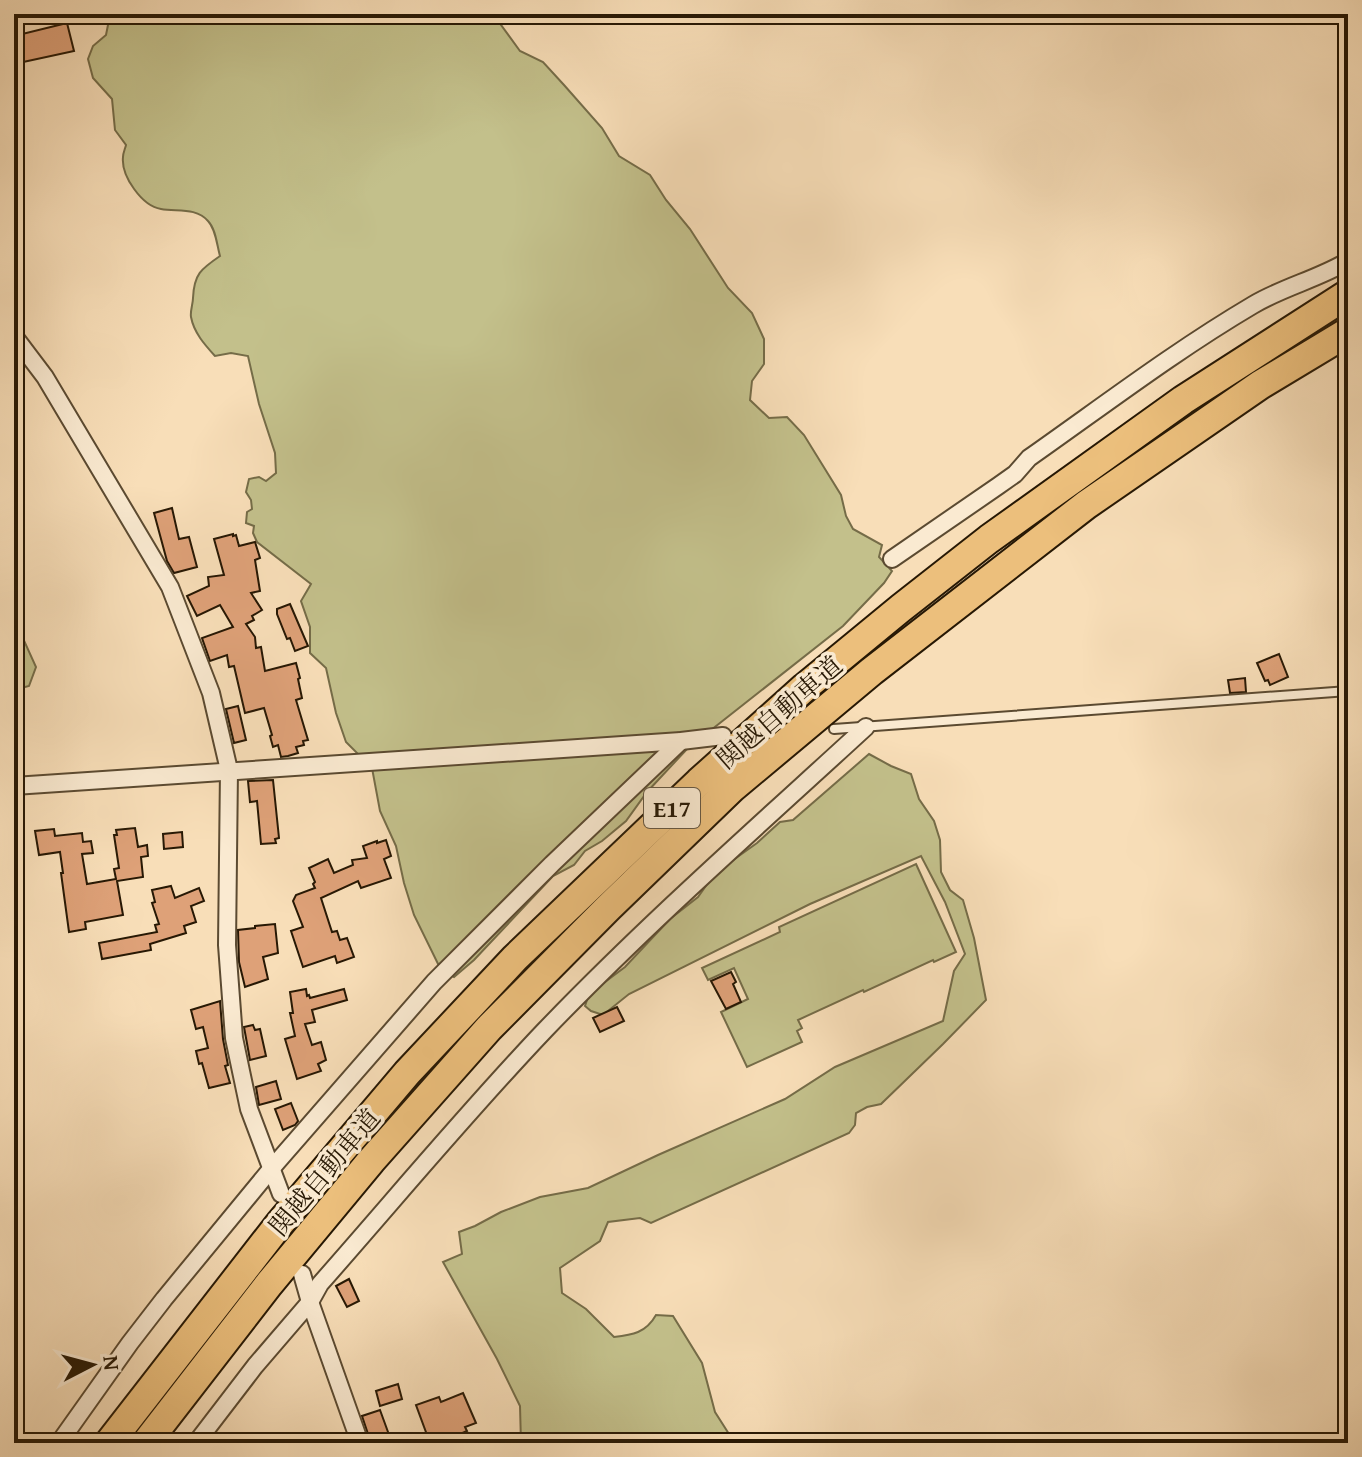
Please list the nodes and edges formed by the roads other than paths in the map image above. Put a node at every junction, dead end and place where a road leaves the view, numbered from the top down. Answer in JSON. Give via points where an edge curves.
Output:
{"nodes":[{"id":1,"x":22,"y":14,"type":"edge"},
{"id":2,"x":14,"y":16,"type":"edge"},
{"id":3,"x":1348,"y":261,"type":"edge"},
{"id":4,"x":1348,"y":294,"type":"edge"},
{"id":5,"x":1348,"y":332,"type":"edge"},
{"id":6,"x":14,"y":336,"type":"edge"},
{"id":7,"x":892,"y":559,"type":"dead end"},
{"id":8,"x":1348,"y":691,"type":"edge"},
{"id":9,"x":866,"y":727,"type":"junction"},
{"id":10,"x":834,"y":729,"type":"dead end"},
{"id":11,"x":723,"y":736,"type":"dead end"},
{"id":12,"x":681,"y":741,"type":"junction"},
{"id":13,"x":229,"y":770,"type":"junction"},
{"id":14,"x":14,"y":786,"type":"edge"},
{"id":15,"x":271,"y":1169,"type":"junction"},
{"id":16,"x":281,"y":1194,"type":"dead end"},
{"id":17,"x":302,"y":1274,"type":"dead end"},
{"id":18,"x":310,"y":1302,"type":"junction"},
{"id":19,"x":59,"y":1443,"type":"edge"},
{"id":20,"x":109,"y":1443,"type":"edge"},
{"id":21,"x":146,"y":1443,"type":"edge"},
{"id":22,"x":196,"y":1443,"type":"edge"},
{"id":23,"x":360,"y":1443,"type":"edge"}],
"edges":[{"from":1,"to":2,"type":"street"},
{"from":3,"to":7,"type":"street","via":[[1256,303],[1184,348]]},
{"from":4,"to":20,"type":"highway","name":"関越自動車道","number":"E17","via":[[1183,400],[989,539],[817,677],[699,782],[515,958],[407,1073],[280,1223]]},
{"from":5,"to":21,"type":"highway","name":"関越自動車道","number":"E17","via":[[1260,385],[1086,505],[884,661],[732,788],[489,1028],[279,1272]]},
{"from":6,"to":13,"type":"street","via":[[45,377],[170,587],[211,693]]},
{"from":8,"to":9,"type":"lane"},
{"from":9,"to":10,"type":"lane"},
{"from":9,"to":18,"type":"street","via":[[553,1021],[405,1185]]},
{"from":11,"to":12,"type":"street"},
{"from":12,"to":13,"type":"street"},
{"from":12,"to":15,"type":"street","via":[[466,948]]},
{"from":13,"to":14,"type":"street"},
{"from":13,"to":15,"type":"street","via":[[227,945],[234,1038],[249,1109]]},
{"from":15,"to":16,"type":"street"},
{"from":15,"to":19,"type":"street","via":[[164,1299]]},
{"from":17,"to":18,"type":"street"},
{"from":18,"to":22,"type":"street"},
{"from":18,"to":23,"type":"street"}]}
